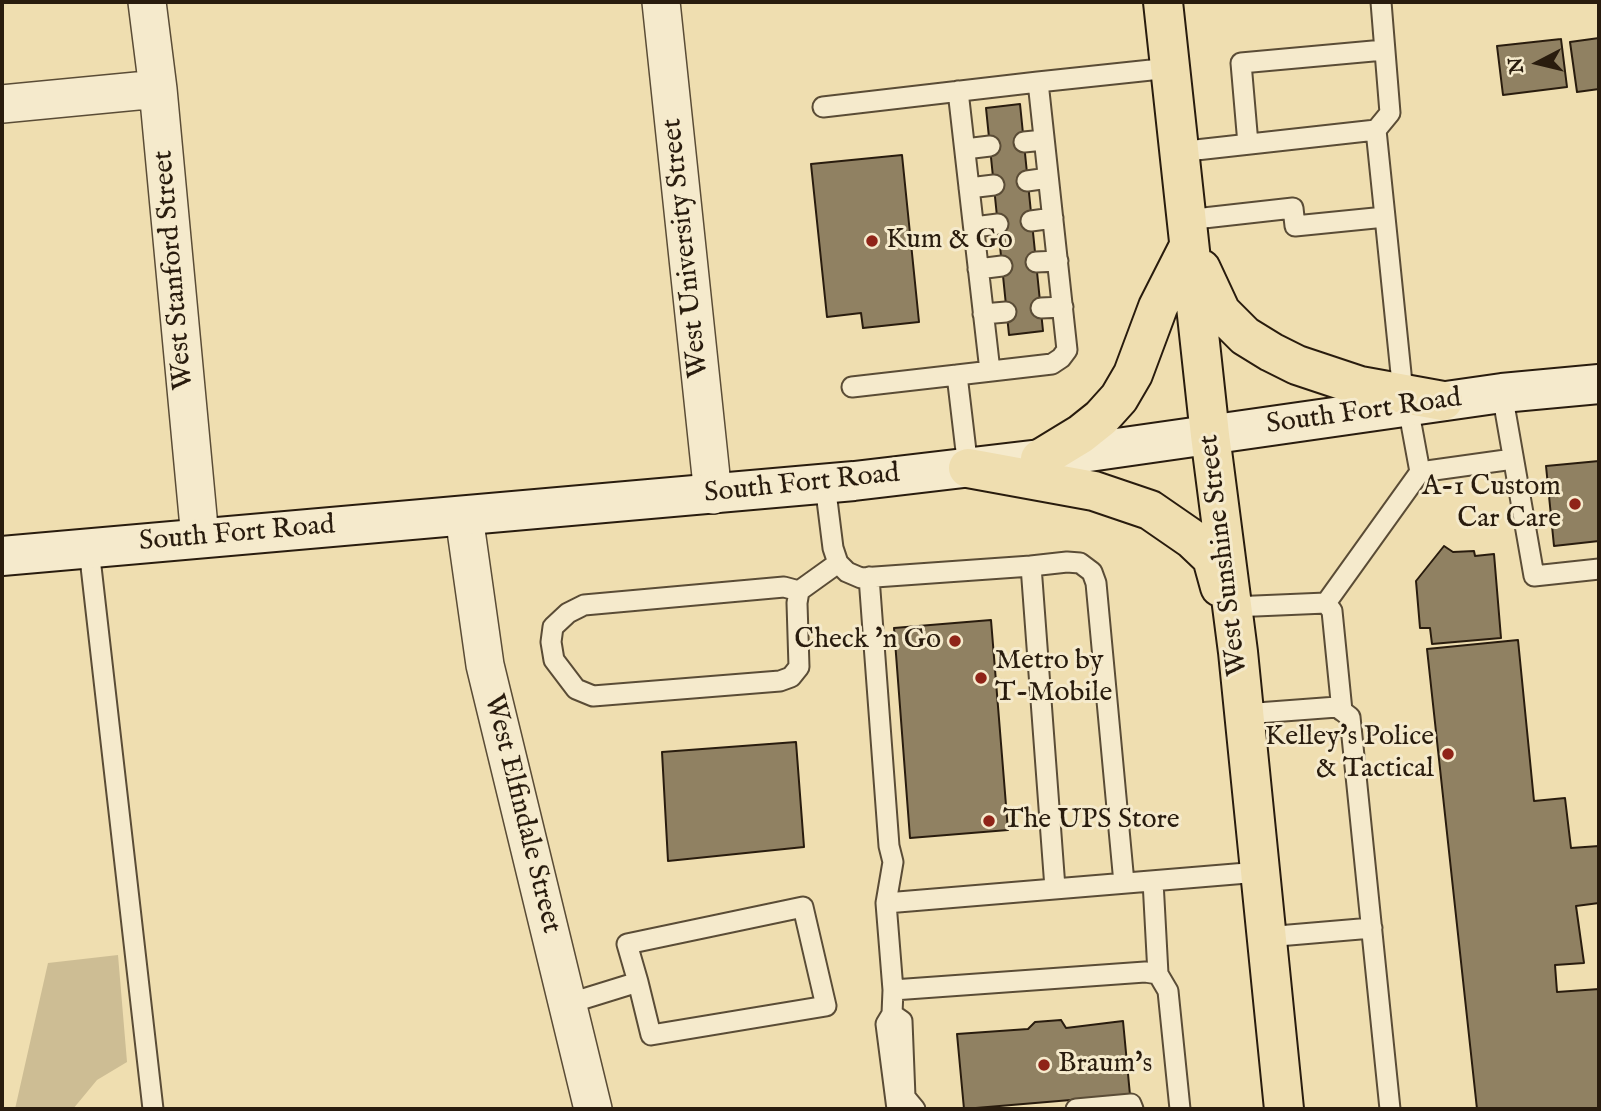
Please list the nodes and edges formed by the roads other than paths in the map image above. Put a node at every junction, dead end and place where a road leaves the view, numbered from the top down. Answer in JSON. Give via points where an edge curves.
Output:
{"nodes":[{"id":1,"x":147,"y":2,"type":"edge"},
{"id":2,"x":661,"y":2,"type":"edge"},
{"id":3,"x":1163,"y":2,"type":"edge"},
{"id":4,"x":1170,"y":2,"type":"edge"},
{"id":5,"x":1381,"y":2,"type":"edge"},
{"id":6,"x":1384,"y":50,"type":"junction"},
{"id":7,"x":1170,"y":68,"type":"junction"},
{"id":8,"x":1038,"y":82,"type":"junction"},
{"id":9,"x":158,"y":89,"type":"junction"},
{"id":10,"x":958,"y":92,"type":"junction"},
{"id":11,"x":2,"y":104,"type":"edge"},
{"id":12,"x":823,"y":107,"type":"dead end"},
{"id":13,"x":1376,"y":130,"type":"junction"},
{"id":14,"x":1044,"y":140,"type":"junction"},
{"id":15,"x":1024,"y":142,"type":"dead end"},
{"id":16,"x":1248,"y":144,"type":"junction"},
{"id":17,"x":990,"y":146,"type":"dead end"},
{"id":18,"x":965,"y":149,"type":"junction"},
{"id":19,"x":1178,"y":152,"type":"junction"},
{"id":20,"x":1048,"y":178,"type":"junction"},
{"id":21,"x":1027,"y":181,"type":"dead end"},
{"id":22,"x":994,"y":185,"type":"dead end"},
{"id":23,"x":969,"y":188,"type":"junction"},
{"id":24,"x":1385,"y":216,"type":"junction"},
{"id":25,"x":1053,"y":218,"type":"junction"},
{"id":26,"x":1031,"y":221,"type":"dead end"},
{"id":27,"x":998,"y":224,"type":"dead end"},
{"id":28,"x":974,"y":227,"type":"junction"},
{"id":29,"x":1188,"y":233,"type":"junction"},
{"id":30,"x":1058,"y":261,"type":"junction"},
{"id":31,"x":1036,"y":262,"type":"dead end"},
{"id":32,"x":1002,"y":266,"type":"dead end"},
{"id":33,"x":978,"y":269,"type":"junction"},
{"id":34,"x":1063,"y":307,"type":"junction"},
{"id":35,"x":1041,"y":308,"type":"dead end"},
{"id":36,"x":1006,"y":312,"type":"dead end"},
{"id":37,"x":983,"y":314,"type":"junction"},
{"id":38,"x":990,"y":371,"type":"junction"},
{"id":39,"x":957,"y":375,"type":"junction"},
{"id":40,"x":1599,"y":384,"type":"edge"},
{"id":41,"x":852,"y":387,"type":"dead end"},
{"id":42,"x":1502,"y":393,"type":"junction"},
{"id":43,"x":1418,"y":400,"type":"junction"},
{"id":44,"x":1210,"y":435,"type":"junction"},
{"id":45,"x":1040,"y":459,"type":"junction"},
{"id":46,"x":1514,"y":459,"type":"junction"},
{"id":47,"x":968,"y":468,"type":"junction"},
{"id":48,"x":1420,"y":472,"type":"junction"},
{"id":49,"x":825,"y":484,"type":"junction"},
{"id":50,"x":713,"y":495,"type":"junction"},
{"id":51,"x":464,"y":516,"type":"junction"},
{"id":52,"x":200,"y":538,"type":"junction"},
{"id":53,"x":89,"y":549,"type":"junction"},
{"id":54,"x":2,"y":556,"type":"edge"},
{"id":55,"x":838,"y":563,"type":"junction"},
{"id":56,"x":1031,"y":566,"type":"junction"},
{"id":57,"x":1599,"y":569,"type":"edge"},
{"id":58,"x":869,"y":577,"type":"junction"},
{"id":59,"x":799,"y":591,"type":"junction"},
{"id":60,"x":1326,"y":603,"type":"junction"},
{"id":61,"x":1232,"y":607,"type":"junction"},
{"id":62,"x":1238,"y":652,"type":"junction"},
{"id":63,"x":1342,"y":711,"type":"junction"},
{"id":64,"x":1244,"y":714,"type":"junction"},
{"id":65,"x":1259,"y":872,"type":"junction"},
{"id":66,"x":1153,"y":881,"type":"junction"},
{"id":67,"x":1124,"y":883,"type":"junction"},
{"id":68,"x":1055,"y":888,"type":"junction"},
{"id":69,"x":886,"y":903,"type":"junction"},
{"id":70,"x":1371,"y":928,"type":"junction"},
{"id":71,"x":1266,"y":937,"type":"junction"},
{"id":72,"x":1158,"y":974,"type":"junction"},
{"id":73,"x":638,"y":982,"type":"junction"},
{"id":74,"x":893,"y":990,"type":"junction"},
{"id":75,"x":567,"y":1004,"type":"junction"},
{"id":76,"x":892,"y":1014,"type":"junction"},
{"id":77,"x":153,"y":1109,"type":"edge"},
{"id":78,"x":593,"y":1109,"type":"edge"},
{"id":79,"x":897,"y":1109,"type":"edge"},
{"id":80,"x":915,"y":1109,"type":"edge"},
{"id":81,"x":1076,"y":1109,"type":"edge"},
{"id":82,"x":1133,"y":1109,"type":"edge"},
{"id":83,"x":1180,"y":1109,"type":"edge"},
{"id":84,"x":1284,"y":1109,"type":"edge"},
{"id":85,"x":1390,"y":1109,"type":"edge"}],
"edges":[{"from":1,"to":9,"type":"street","name":"West Stanford Street"},
{"from":2,"to":50,"type":"street","name":"West University Street"},
{"from":3,"to":4,"type":"street"},
{"from":3,"to":7,"type":"main road","name":"West Sunshine Street"},
{"from":5,"to":6,"type":"lane"},
{"from":6,"to":13,"type":"lane","via":[[1390,113]]},
{"from":6,"to":16,"type":"lane","via":[[1241,63]]},
{"from":7,"to":8,"type":"lane"},
{"from":7,"to":19,"type":"main road","name":"West Sunshine Street"},
{"from":8,"to":10,"type":"lane"},
{"from":8,"to":14,"type":"lane"},
{"from":9,"to":11,"type":"street"},
{"from":9,"to":52,"type":"street","name":"West Stanford Street"},
{"from":10,"to":12,"type":"lane"},
{"from":10,"to":18,"type":"lane"},
{"from":13,"to":16,"type":"lane"},
{"from":13,"to":24,"type":"lane"},
{"from":14,"to":15,"type":"lane"},
{"from":14,"to":20,"type":"lane"},
{"from":16,"to":19,"type":"lane"},
{"from":17,"to":18,"type":"lane"},
{"from":18,"to":23,"type":"lane"},
{"from":19,"to":29,"type":"main road","name":"West Sunshine Street"},
{"from":20,"to":21,"type":"lane"},
{"from":20,"to":25,"type":"lane"},
{"from":22,"to":23,"type":"lane"},
{"from":23,"to":28,"type":"lane"},
{"from":24,"to":29,"type":"lane","via":[[1295,226],[1293,208]]},
{"from":24,"to":43,"type":"lane"},
{"from":25,"to":26,"type":"lane"},
{"from":25,"to":30,"type":"lane"},
{"from":27,"to":28,"type":"lane"},
{"from":28,"to":33,"type":"lane"},
{"from":29,"to":43,"type":"main road","via":[[1221,312],[1245,336],[1323,375]]},
{"from":29,"to":44,"type":"main road","name":"West Sunshine Street"},
{"from":29,"to":45,"type":"main road","via":[[1133,374],[1119,398],[1081,434]]},
{"from":30,"to":31,"type":"lane"},
{"from":30,"to":34,"type":"lane"},
{"from":32,"to":33,"type":"lane"},
{"from":33,"to":37,"type":"lane"},
{"from":34,"to":35,"type":"lane"},
{"from":34,"to":38,"type":"lane","via":[[1068,350],[1061,358],[1052,364]]},
{"from":36,"to":37,"type":"lane"},
{"from":37,"to":38,"type":"lane"},
{"from":38,"to":39,"type":"lane"},
{"from":39,"to":41,"type":"lane"},
{"from":39,"to":47,"type":"lane"},
{"from":40,"to":42,"type":"street","name":"South Fort Road"},
{"from":42,"to":43,"type":"street","name":"South Fort Road"},
{"from":42,"to":46,"type":"lane"},
{"from":43,"to":44,"type":"street","name":"South Fort Road"},
{"from":43,"to":48,"type":"lane"},
{"from":44,"to":45,"type":"street","name":"South Fort Road"},
{"from":44,"to":61,"type":"main road","name":"West Sunshine Street"},
{"from":45,"to":47,"type":"street","name":"South Fort Road"},
{"from":46,"to":48,"type":"lane"},
{"from":46,"to":57,"type":"lane","via":[[1534,576]]},
{"from":47,"to":49,"type":"street","name":"South Fort Road"},
{"from":47,"to":62,"type":"main road","via":[[1094,491],[1170,522],[1212,558]]},
{"from":48,"to":60,"type":"lane"},
{"from":49,"to":50,"type":"street","name":"South Fort Road"},
{"from":49,"to":55,"type":"lane"},
{"from":50,"to":51,"type":"street","name":"South Fort Road"},
{"from":51,"to":52,"type":"street","name":"South Fort Road"},
{"from":51,"to":75,"type":"street","name":"West Elfindale Street","via":[[485,665]]},
{"from":52,"to":53,"type":"street","name":"South Fort Road"},
{"from":53,"to":54,"type":"street","name":"South Fort Road"},
{"from":53,"to":77,"type":"lane"},
{"from":55,"to":58,"type":"lane","via":[[847,572]]},
{"from":55,"to":59,"type":"lane"},
{"from":56,"to":58,"type":"lane"},
{"from":56,"to":67,"type":"lane","via":[[1080,563],[1092,572],[1096,583]]},
{"from":56,"to":68,"type":"lane"},
{"from":58,"to":69,"type":"lane","via":[[892,862]]},
{"from":59,"to":59,"type":"lane","via":[[799,667],[780,681],[593,696],[576,689],[554,660],[553,627],[584,605],[784,587]]},
{"from":60,"to":61,"type":"lane"},
{"from":60,"to":63,"type":"lane","via":[[1332,611]]},
{"from":61,"to":62,"type":"main road","name":"West Sunshine Street"},
{"from":62,"to":64,"type":"main road","name":"West Sunshine Street"},
{"from":63,"to":64,"type":"lane","via":[[1337,707]]},
{"from":63,"to":70,"type":"lane","via":[[1350,717]]},
{"from":64,"to":65,"type":"main road","name":"West Sunshine Street"},
{"from":65,"to":66,"type":"lane"},
{"from":65,"to":71,"type":"main road","name":"West Sunshine Street"},
{"from":66,"to":67,"type":"lane"},
{"from":66,"to":72,"type":"lane"},
{"from":67,"to":68,"type":"lane"},
{"from":68,"to":69,"type":"lane"},
{"from":69,"to":74,"type":"lane"},
{"from":70,"to":71,"type":"lane"},
{"from":70,"to":85,"type":"lane"},
{"from":71,"to":84,"type":"main road","name":"West Sunshine Street"},
{"from":72,"to":74,"type":"lane"},
{"from":72,"to":83,"type":"lane","via":[[1168,991]]},
{"from":73,"to":73,"type":"lane","via":[[652,1035],[826,1006],[803,907],[627,944]]},
{"from":73,"to":75,"type":"lane"},
{"from":74,"to":76,"type":"lane"},
{"from":75,"to":78,"type":"street","name":"West Elfindale Street"},
{"from":76,"to":79,"type":"lane","via":[[886,1024]]},
{"from":76,"to":80,"type":"lane","via":[[902,1021],[905,1097]]},
{"from":81,"to":82,"type":"lane","via":[[1130,1104]]}]}
